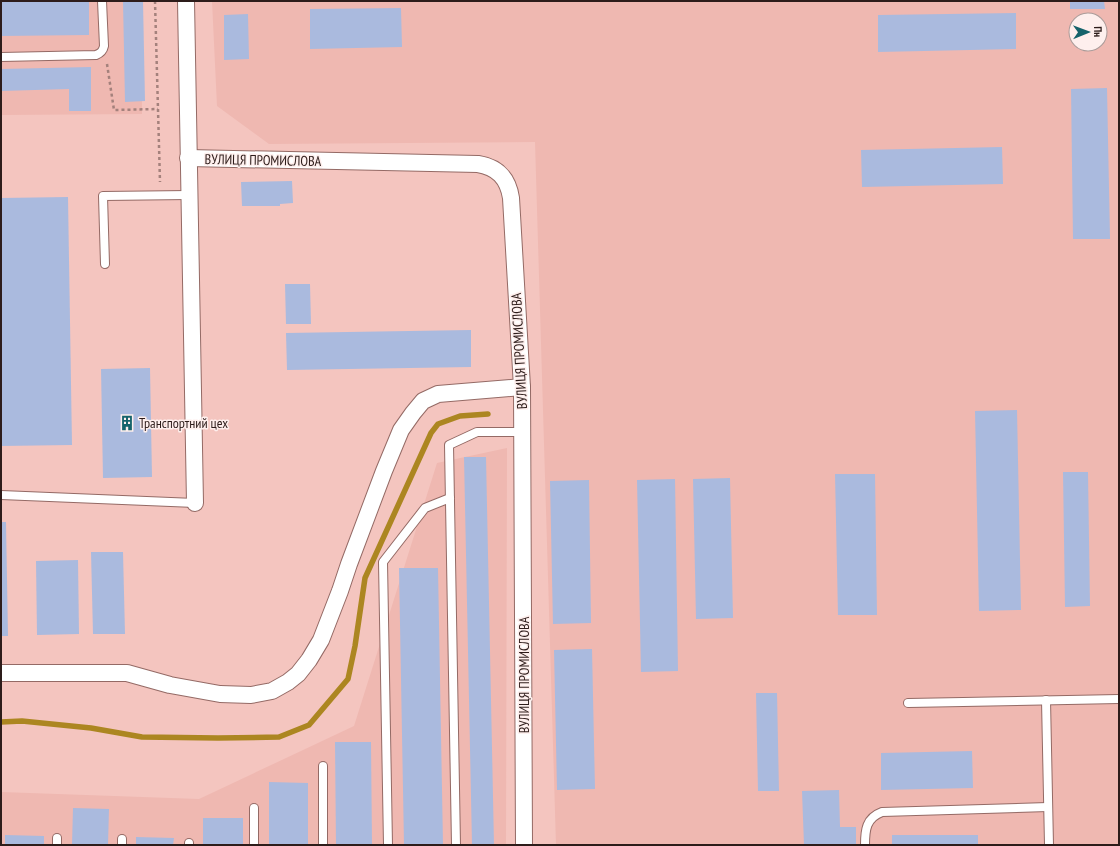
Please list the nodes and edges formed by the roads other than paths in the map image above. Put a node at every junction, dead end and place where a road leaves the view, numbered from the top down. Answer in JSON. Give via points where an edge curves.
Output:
{"nodes":[{"id":1,"x":102,"y":1,"type":"edge"},
{"id":2,"x":186,"y":1,"type":"edge"},
{"id":3,"x":1,"y":57,"type":"edge"},
{"id":4,"x":188,"y":158,"type":"junction"},
{"id":5,"x":189,"y":195,"type":"junction"},
{"id":6,"x":105,"y":264,"type":"dead end"},
{"id":7,"x":522,"y":387,"type":"junction"},
{"id":8,"x":522,"y":432,"type":"junction"},
{"id":9,"x":1,"y":495,"type":"edge"},
{"id":10,"x":450,"y":498,"type":"junction"},
{"id":11,"x":195,"y":503,"type":"joint"},
{"id":12,"x":1,"y":674,"type":"edge"},
{"id":13,"x":1119,"y":699,"type":"edge"},
{"id":14,"x":1046,"y":700,"type":"junction"},
{"id":15,"x":908,"y":703,"type":"dead end"},
{"id":16,"x":323,"y":766,"type":"dead end"},
{"id":17,"x":1048,"y":807,"type":"junction"},
{"id":18,"x":254,"y":808,"type":"dead end"},
{"id":19,"x":254,"y":845,"type":"edge"},
{"id":20,"x":323,"y":845,"type":"edge"},
{"id":21,"x":388,"y":845,"type":"edge"},
{"id":22,"x":456,"y":845,"type":"edge"},
{"id":23,"x":524,"y":845,"type":"edge"},
{"id":24,"x":865,"y":845,"type":"edge"},
{"id":25,"x":1049,"y":845,"type":"edge"}],
"edges":[{"from":1,"to":3,"type":"lane","via":[[104,46],[100,53]]},
{"from":2,"to":4,"type":"street","name":"ВУЛИЦЯ ПРОМИСЛОВА"},
{"from":4,"to":5,"type":"street","name":"ВУЛИЦЯ ПРОМИСЛОВА"},
{"from":4,"to":7,"type":"street","name":"ВУЛИЦЯ ПРОМИСЛОВА","via":[[478,164],[494,169],[506,181],[511,198]]},
{"from":5,"to":6,"type":"lane","via":[[103,196]]},
{"from":5,"to":11,"type":"street","name":"ВУЛИЦЯ ПРОМИСЛОВА"},
{"from":7,"to":8,"type":"street","name":"ВУЛИЦЯ ПРОМИСЛОВА"},
{"from":7,"to":12,"type":"street","via":[[438,394],[423,401],[413,413],[401,430],[384,471],[321,640],[298,674],[283,685],[272,691],[251,695],[220,694],[170,685],[127,673]]},
{"from":8,"to":10,"type":"lane","via":[[477,432],[449,445]]},
{"from":8,"to":23,"type":"street","name":"ВУЛИЦЯ ПРОМИСЛОВА"},
{"from":9,"to":11,"type":"lane"},
{"from":10,"to":21,"type":"lane","via":[[425,508],[383,562]]},
{"from":10,"to":22,"type":"lane"},
{"from":13,"to":14,"type":"lane"},
{"from":14,"to":15,"type":"lane"},
{"from":14,"to":17,"type":"lane"},
{"from":16,"to":20,"type":"lane"},
{"from":17,"to":24,"type":"lane","via":[[882,812],[871,818],[868,823]]},
{"from":17,"to":25,"type":"lane"},
{"from":18,"to":19,"type":"lane"}]}
